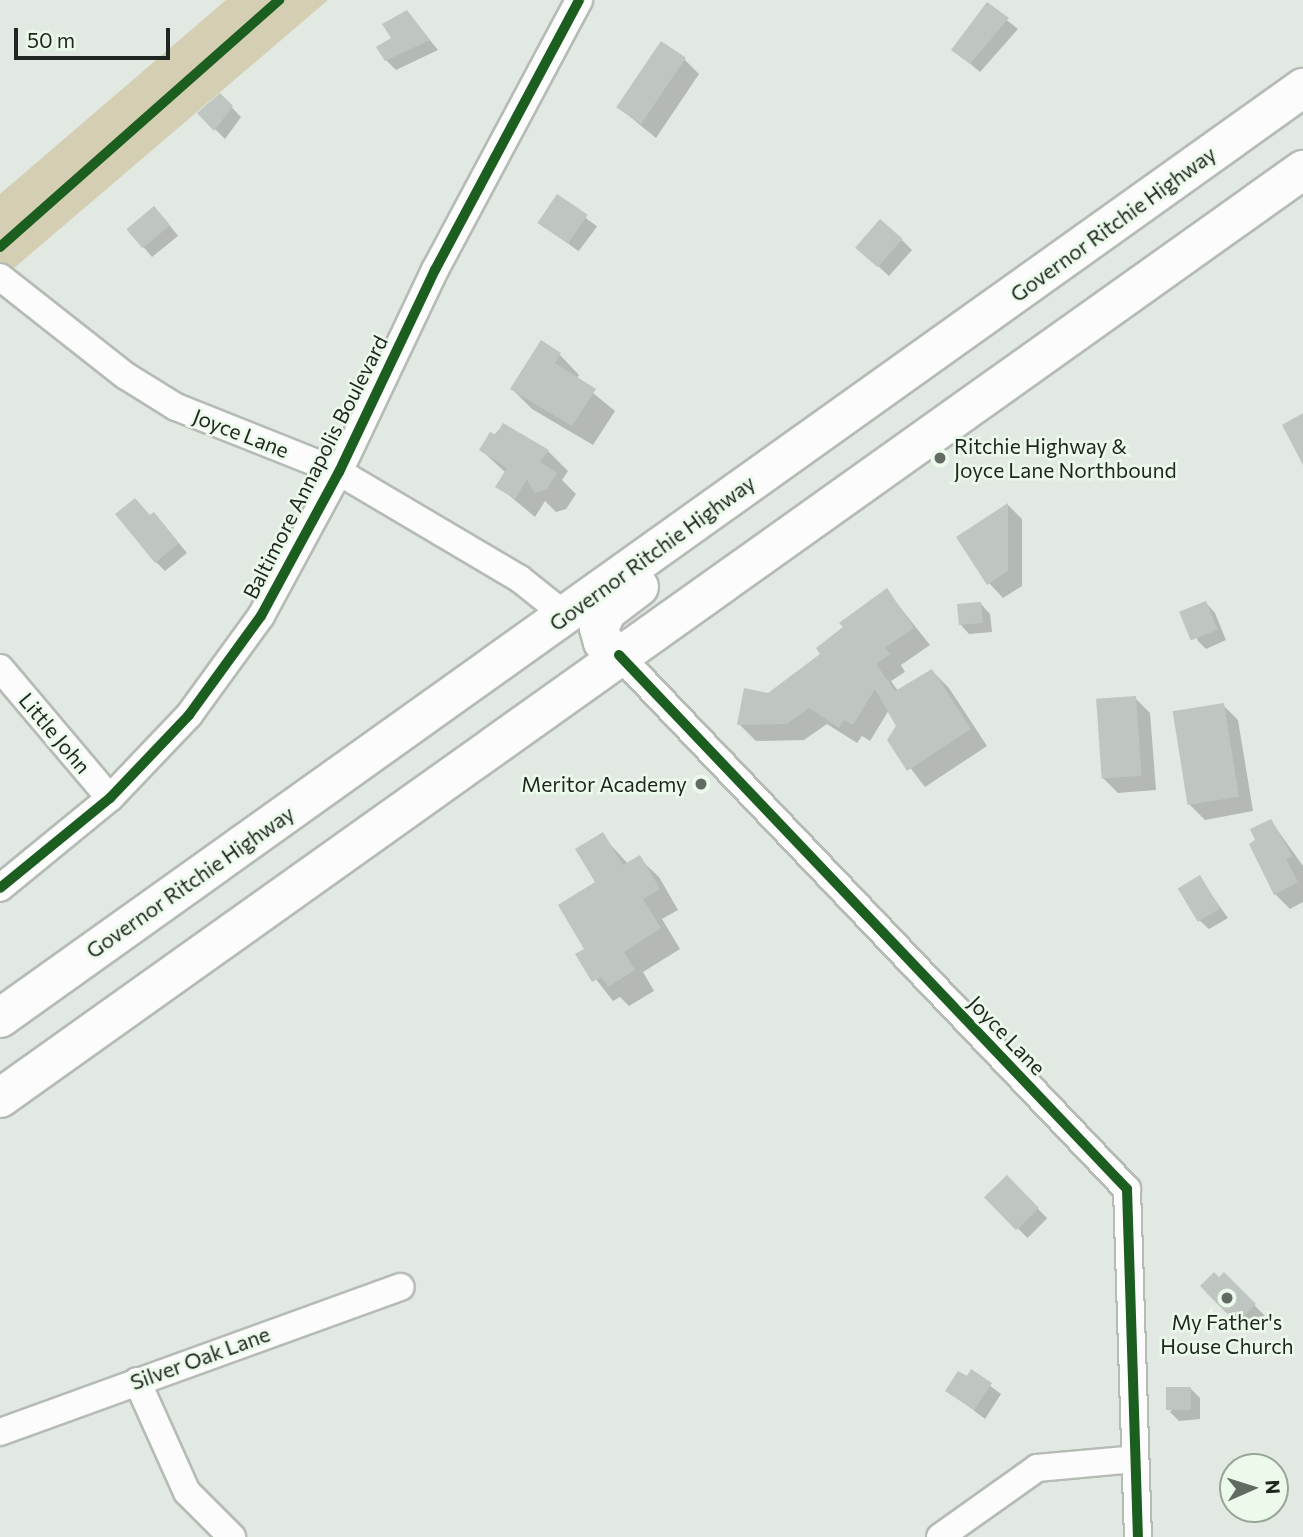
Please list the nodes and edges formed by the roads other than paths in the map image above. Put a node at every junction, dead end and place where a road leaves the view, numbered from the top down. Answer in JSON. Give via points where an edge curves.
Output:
{"nodes":[{"id":1,"x":579,"y":0,"type":"edge"},
{"id":2,"x":1303,"y":88,"type":"edge"},
{"id":3,"x":1303,"y":170,"type":"edge"},
{"id":4,"x":0,"y":277,"type":"edge"},
{"id":5,"x":339,"y":471,"type":"junction"},
{"id":6,"x":729,"y":498,"type":"junction"},
{"id":7,"x":565,"y":615,"type":"junction"},
{"id":8,"x":619,"y":655,"type":"junction"},
{"id":9,"x":0,"y":668,"type":"edge"},
{"id":10,"x":507,"y":737,"type":"junction"},
{"id":11,"x":110,"y":798,"type":"junction"},
{"id":12,"x":0,"y":888,"type":"edge"},
{"id":13,"x":0,"y":1018,"type":"edge"},
{"id":14,"x":0,"y":1098,"type":"edge"},
{"id":15,"x":401,"y":1287,"type":"dead end"},
{"id":16,"x":137,"y":1381,"type":"junction"},
{"id":17,"x":0,"y":1432,"type":"edge"},
{"id":18,"x":1135,"y":1459,"type":"junction"},
{"id":19,"x":232,"y":1537,"type":"edge"},
{"id":20,"x":940,"y":1537,"type":"edge"},
{"id":21,"x":1138,"y":1537,"type":"edge"}],
"edges":[{"from":1,"to":5,"type":"street","name":"Baltimore Annapolis Boulevard","via":[[435,270]]},
{"from":2,"to":6,"type":"highway","name":"Governor Ritchie Highway"},
{"from":3,"to":8,"type":"highway"},
{"from":4,"to":5,"type":"street","name":"Joyce Lane","via":[[126,376],[176,407]]},
{"from":5,"to":7,"type":"street","name":"Joyce Lane","via":[[520,579]]},
{"from":5,"to":11,"type":"street","name":"Baltimore Annapolis Boulevard","via":[[261,616],[189,715]]},
{"from":6,"to":7,"type":"highway","name":"Governor Ritchie Highway"},
{"from":6,"to":8,"type":"highway","via":[[690,547],[607,611],[599,628],[603,642]]},
{"from":7,"to":10,"type":"highway","via":[[579,641],[575,659]]},
{"from":7,"to":13,"type":"highway","name":"Governor Ritchie Highway"},
{"from":8,"to":10,"type":"highway"},
{"from":8,"to":18,"type":"street","name":"Joyce Lane","via":[[1127,1189]]},
{"from":9,"to":11,"type":"street","name":"Little John"},
{"from":10,"to":14,"type":"highway"},
{"from":11,"to":12,"type":"street","name":"Baltimore Annapolis Boulevard"},
{"from":15,"to":16,"type":"street","name":"Silver Oak Lane"},
{"from":16,"to":17,"type":"street","name":"Silver Oak Lane"},
{"from":16,"to":19,"type":"street","via":[[187,1492]]},
{"from":18,"to":20,"type":"street","via":[[1037,1468]]},
{"from":18,"to":21,"type":"street","name":"Joyce Lane"}]}
